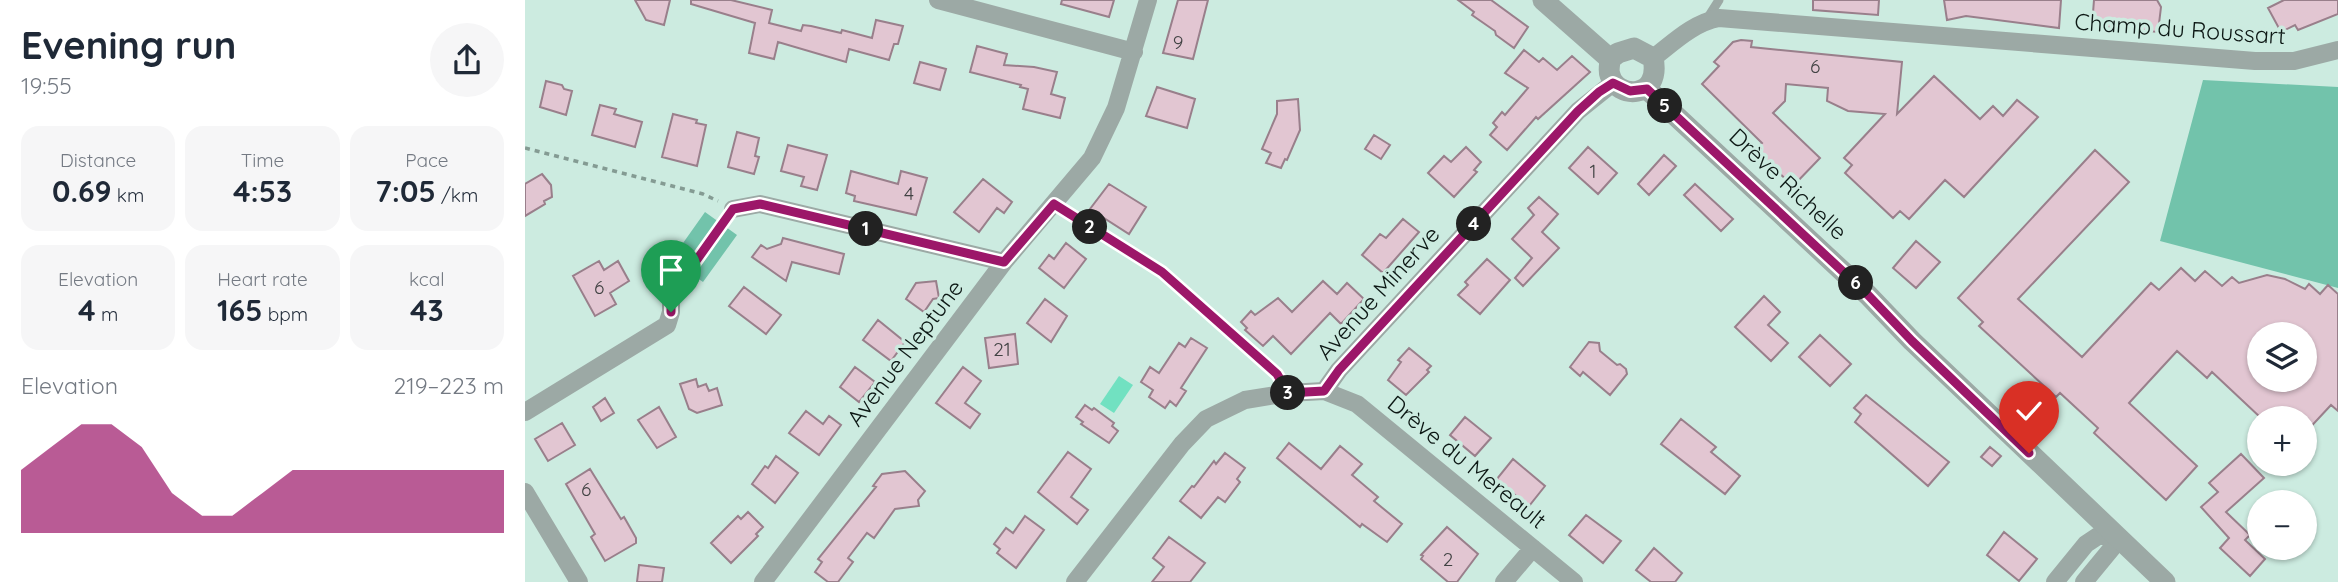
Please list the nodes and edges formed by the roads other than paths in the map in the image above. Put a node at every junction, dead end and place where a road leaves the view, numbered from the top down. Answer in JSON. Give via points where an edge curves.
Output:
{"nodes":[{"id":1,"x":938,"y":0,"type":"edge"},
{"id":2,"x":1148,"y":0,"type":"edge"},
{"id":3,"x":1543,"y":0,"type":"edge"},
{"id":4,"x":1719,"y":0,"type":"edge"},
{"id":5,"x":1706,"y":20,"type":"junction"},
{"id":6,"x":2338,"y":50,"type":"edge"},
{"id":7,"x":1134,"y":52,"type":"junction"},
{"id":8,"x":1653,"y":58,"type":"junction"},
{"id":9,"x":1610,"y":59,"type":"junction"},
{"id":10,"x":1613,"y":83,"type":"junction"},
{"id":11,"x":1647,"y":89,"type":"junction"},
{"id":12,"x":733,"y":209,"type":"road end"},
{"id":13,"x":1004,"y":262,"type":"junction"},
{"id":14,"x":671,"y":296,"type":"road end"},
{"id":15,"x":1324,"y":391,"type":"junction"},
{"id":16,"x":525,"y":412,"type":"edge"},
{"id":17,"x":525,"y":492,"type":"edge"},
{"id":18,"x":2116,"y":536,"type":"junction"},
{"id":19,"x":1533,"y":548,"type":"junction"},
{"id":20,"x":579,"y":582,"type":"edge"},
{"id":21,"x":763,"y":582,"type":"edge"},
{"id":22,"x":1075,"y":582,"type":"edge"},
{"id":23,"x":1504,"y":582,"type":"edge"},
{"id":24,"x":1574,"y":582,"type":"edge"},
{"id":25,"x":2055,"y":582,"type":"edge"},
{"id":26,"x":2084,"y":582,"type":"edge"},
{"id":27,"x":2165,"y":582,"type":"edge"}],
"edges":[{"from":1,"to":7,"type":"street"},
{"from":2,"to":7,"type":"street","name":"Avenue Neptune"},
{"from":3,"to":9,"type":"street"},
{"from":4,"to":5,"type":"lane"},
{"from":5,"to":6,"type":"street","name":"Champ du Roussart","via":[[1744,18],[2255,61],[2294,61]]},
{"from":5,"to":8,"type":"street"},
{"from":7,"to":13,"type":"street","name":"Avenue Neptune","via":[[1117,108],[1092,158]]},
{"from":8,"to":9,"type":"street","via":[[1634,48]]},
{"from":8,"to":11,"type":"street","via":[[1653,81]]},
{"from":9,"to":10,"type":"street"},
{"from":10,"to":11,"type":"street","via":[[1630,91]]},
{"from":10,"to":15,"type":"street","name":"Avenue Minerve","via":[[1578,111]]},
{"from":11,"to":18,"type":"street","name":"Drève Richelle"},
{"from":12,"to":13,"type":"street","via":[[760,204]]},
{"from":13,"to":21,"type":"street","name":"Avenue Neptune"},
{"from":14,"to":16,"type":"street","via":[[667,325]]},
{"from":15,"to":19,"type":"street","name":"Drève du Mereault","via":[[1357,404]]},
{"from":15,"to":22,"type":"street","name":"Avenue Minerve","via":[[1245,400],[1206,419]]},
{"from":17,"to":20,"type":"street"},
{"from":18,"to":25,"type":"street","via":[[2098,536],[2086,544]]},
{"from":18,"to":26,"type":"street","via":[[2112,548]]},
{"from":18,"to":27,"type":"street","name":"Drève Richelle"},
{"from":19,"to":23,"type":"street"},
{"from":19,"to":24,"type":"street","name":"Drève du Mereault"}]}
